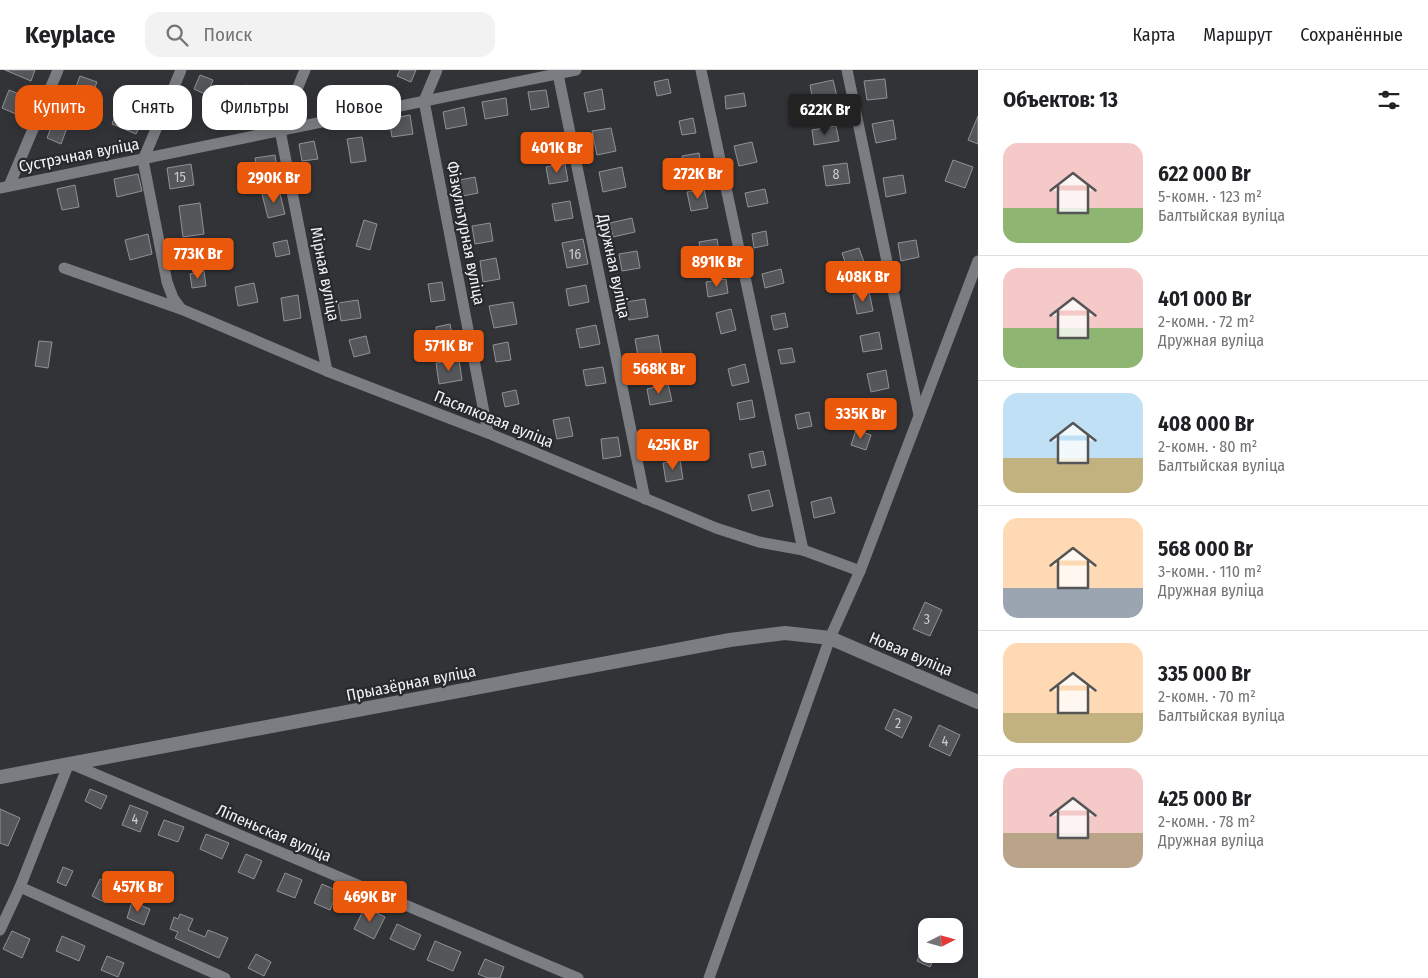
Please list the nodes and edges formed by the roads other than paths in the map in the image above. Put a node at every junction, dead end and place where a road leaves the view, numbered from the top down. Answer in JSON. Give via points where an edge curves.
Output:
{"nodes":[{"id":1,"x":58,"y":70,"type":"edge"},
{"id":2,"x":181,"y":70,"type":"edge"},
{"id":3,"x":305,"y":70,"type":"edge"},
{"id":4,"x":437,"y":70,"type":"edge"},
{"id":5,"x":576,"y":70,"type":"edge"},
{"id":6,"x":701,"y":70,"type":"edge"},
{"id":7,"x":847,"y":70,"type":"edge"},
{"id":8,"x":559,"y":72,"type":"edge"},
{"id":9,"x":299,"y":85,"type":"edge"},
{"id":10,"x":424,"y":101,"type":"junction"},
{"id":11,"x":307,"y":125,"type":"edge"},
{"id":12,"x":280,"y":130,"type":"joint"},
{"id":13,"x":143,"y":160,"type":"junction"},
{"id":14,"x":4,"y":187,"type":"edge"},
{"id":15,"x":978,"y":261,"type":"edge"},
{"id":16,"x":64,"y":268,"type":"dead end"},
{"id":17,"x":181,"y":309,"type":"junction"},
{"id":18,"x":327,"y":371,"type":"junction"},
{"id":19,"x":919,"y":415,"type":"junction"},
{"id":20,"x":488,"y":433,"type":"junction"},
{"id":21,"x":645,"y":499,"type":"junction"},
{"id":22,"x":804,"y":550,"type":"junction"},
{"id":23,"x":860,"y":571,"type":"junction"},
{"id":24,"x":830,"y":638,"type":"junction"},
{"id":25,"x":978,"y":702,"type":"edge"},
{"id":26,"x":69,"y":763,"type":"junction"},
{"id":27,"x":0,"y":777,"type":"edge"},
{"id":28,"x":20,"y":887,"type":"junction"},
{"id":29,"x":0,"y":930,"type":"edge"},
{"id":30,"x":225,"y":978,"type":"edge"},
{"id":31,"x":578,"y":978,"type":"edge"},
{"id":32,"x":709,"y":978,"type":"edge"}],
"edges":[{"from":1,"to":14,"type":"street"},
{"from":2,"to":13,"type":"street"},
{"from":3,"to":9,"type":"street"},
{"from":4,"to":10,"type":"street"},
{"from":5,"to":8,"type":"street","name":"Сустрэчная вуліца"},
{"from":6,"to":22,"type":"street"},
{"from":7,"to":19,"type":"street"},
{"from":8,"to":10,"type":"street","name":"Сустрэчная вуліца"},
{"from":8,"to":21,"type":"street","name":"Дружная вуліца"},
{"from":10,"to":11,"type":"street","name":"Сустрэчная вуліца"},
{"from":10,"to":20,"type":"street","name":"Фізкультурная вуліца"},
{"from":12,"to":13,"type":"street","name":"Сустрэчная вуліца"},
{"from":12,"to":18,"type":"street","name":"Мірная вуліца"},
{"from":13,"to":14,"type":"street","name":"Сустрэчная вуліца"},
{"from":13,"to":17,"type":"street","via":[[167,282]]},
{"from":15,"to":19,"type":"street"},
{"from":16,"to":17,"type":"street","name":"Пасялковая вуліца"},
{"from":17,"to":18,"type":"street","name":"Пасялковая вуліца"},
{"from":18,"to":20,"type":"street","name":"Пасялковая вуліца"},
{"from":19,"to":23,"type":"street"},
{"from":20,"to":21,"type":"street","name":"Пасялковая вуліца"},
{"from":21,"to":22,"type":"street","name":"Пасялковая вуліца","via":[[759,542]]},
{"from":22,"to":23,"type":"street","name":"Пасялковая вуліца"},
{"from":23,"to":24,"type":"street"},
{"from":24,"to":25,"type":"street","name":"Новая вуліца"},
{"from":24,"to":26,"type":"street","name":"Прыазёрная вуліца","via":[[785,633],[730,640]]},
{"from":24,"to":32,"type":"street"},
{"from":26,"to":27,"type":"street","name":"Прыазёрная вуліца"},
{"from":26,"to":28,"type":"street"},
{"from":26,"to":31,"type":"street","name":"Ліпеньская вуліца"},
{"from":28,"to":29,"type":"street"},
{"from":28,"to":30,"type":"street"}]}
